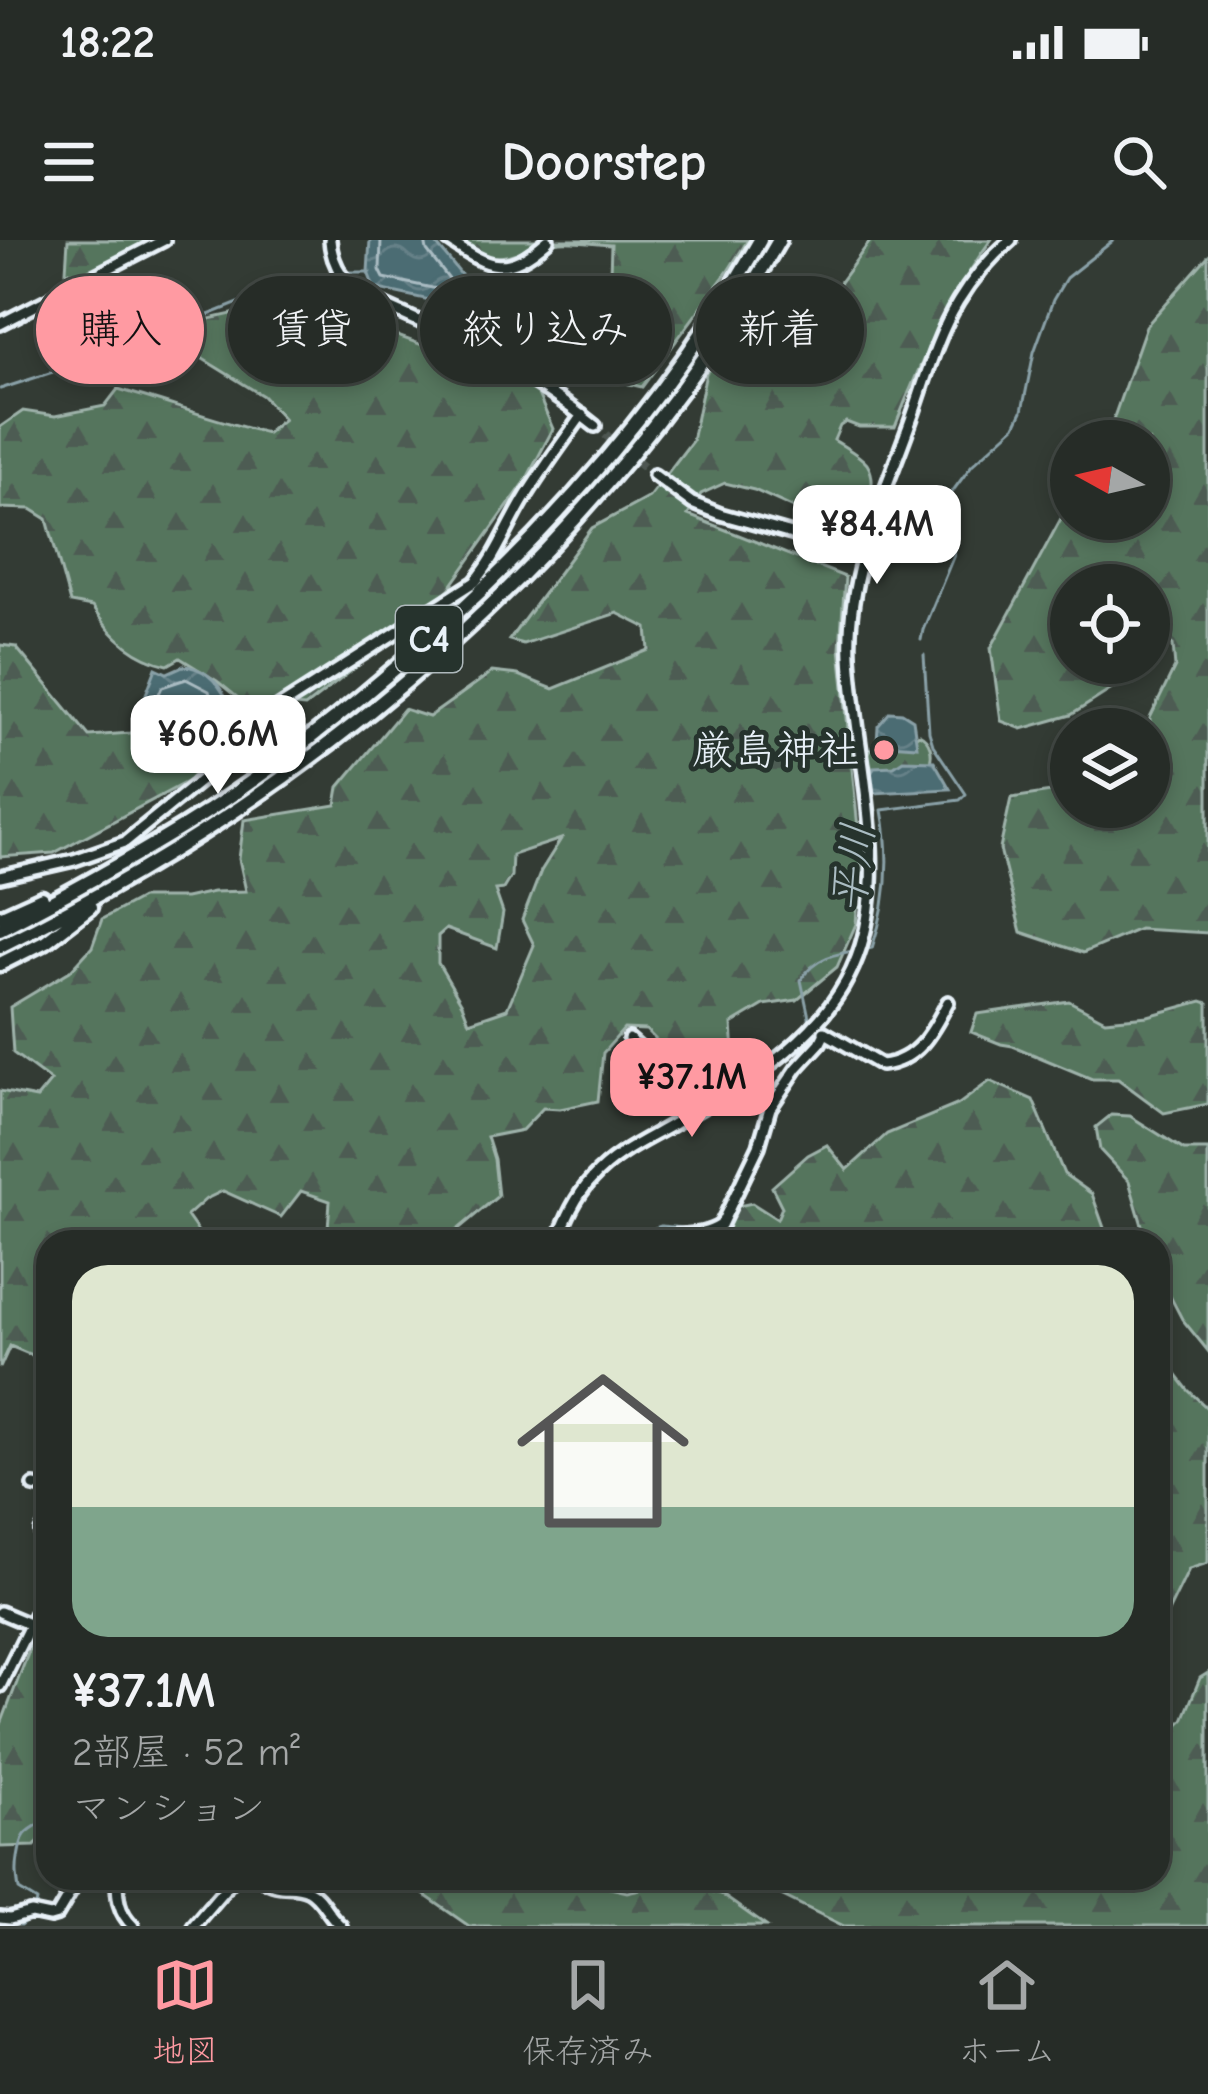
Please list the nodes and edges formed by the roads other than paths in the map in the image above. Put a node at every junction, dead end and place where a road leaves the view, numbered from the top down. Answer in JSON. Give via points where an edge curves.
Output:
{"nodes":[{"id":1,"x":164,"y":240,"type":"edge"},
{"id":2,"x":329,"y":240,"type":"edge"},
{"id":3,"x":448,"y":240,"type":"edge"},
{"id":4,"x":548,"y":240,"type":"edge"},
{"id":5,"x":760,"y":240,"type":"edge"},
{"id":6,"x":779,"y":240,"type":"edge"},
{"id":7,"x":1011,"y":240,"type":"edge"},
{"id":8,"x":0,"y":324,"type":"edge"},
{"id":9,"x":582,"y":415,"type":"junction"},
{"id":10,"x":596,"y":426,"type":"tunnel mouth"},
{"id":11,"x":654,"y":476,"type":"tunnel mouth"},
{"id":12,"x":864,"y":554,"type":"junction"},
{"id":13,"x":196,"y":838,"type":"junction"},
{"id":14,"x":0,"y":877,"type":"edge"},
{"id":15,"x":74,"y":888,"type":"junction"},
{"id":16,"x":0,"y":917,"type":"edge"},
{"id":17,"x":0,"y":929,"type":"edge"},
{"id":18,"x":0,"y":946,"type":"edge"},
{"id":19,"x":0,"y":964,"type":"edge"},
{"id":20,"x":947,"y":1001,"type":"dead end"},
{"id":21,"x":816,"y":1029,"type":"junction"},
{"id":22,"x":629,"y":1039,"type":"dead end"},
{"id":23,"x":679,"y":1121,"type":"junction"},
{"id":24,"x":562,"y":1230,"type":"edge"},
{"id":25,"x":714,"y":1230,"type":"edge"},
{"id":26,"x":0,"y":1612,"type":"edge"},
{"id":27,"x":36,"y":1614,"type":"edge"},
{"id":28,"x":31,"y":1624,"type":"junction"},
{"id":29,"x":0,"y":1686,"type":"edge"},
{"id":30,"x":70,"y":1890,"type":"edge"},
{"id":31,"x":117,"y":1890,"type":"edge"},
{"id":32,"x":224,"y":1890,"type":"edge"},
{"id":33,"x":308,"y":1890,"type":"edge"},
{"id":34,"x":0,"y":1918,"type":"edge"},
{"id":35,"x":133,"y":1926,"type":"edge"},
{"id":36,"x":193,"y":1926,"type":"edge"},
{"id":37,"x":341,"y":1926,"type":"edge"}],
"edges":[{"from":1,"to":8,"type":"street"},
{"from":2,"to":9,"type":"street","via":[[350,287],[497,358]]},
{"from":3,"to":4,"type":"street","via":[[489,266]]},
{"from":5,"to":15,"type":"highway","number":"C4","via":[[656,394],[484,589],[297,748],[185,826]]},
{"from":6,"to":13,"type":"highway","number":"C4","via":[[705,357],[533,561],[359,722]]},
{"from":7,"to":12,"type":"street","via":[[948,319]]},
{"from":9,"to":10,"type":"street"},
{"from":9,"to":14,"type":"street","via":[[475,582],[276,709],[125,842]]},
{"from":11,"to":12,"type":"street","via":[[720,514]]},
{"from":12,"to":21,"type":"street","via":[[850,640],[872,876],[859,950]]},
{"from":13,"to":18,"type":"highway","number":"C4"},
{"from":13,"to":19,"type":"highway"},
{"from":15,"to":16,"type":"highway"},
{"from":15,"to":17,"type":"highway","number":"C4"},
{"from":20,"to":21,"type":"street","via":[[916,1051],[890,1064]]},
{"from":21,"to":23,"type":"street"},
{"from":21,"to":25,"type":"street","via":[[816,1049],[770,1108],[760,1146]]},
{"from":22,"to":23,"type":"street","via":[[658,1065],[654,1093]]},
{"from":23,"to":24,"type":"street","via":[[599,1172]]},
{"from":26,"to":28,"type":"street"},
{"from":27,"to":28,"type":"street"},
{"from":28,"to":29,"type":"street"},
{"from":30,"to":34,"type":"street","via":[[50,1918]]},
{"from":31,"to":35,"type":"street"},
{"from":32,"to":36,"type":"street"},
{"from":33,"to":37,"type":"street"}]}
